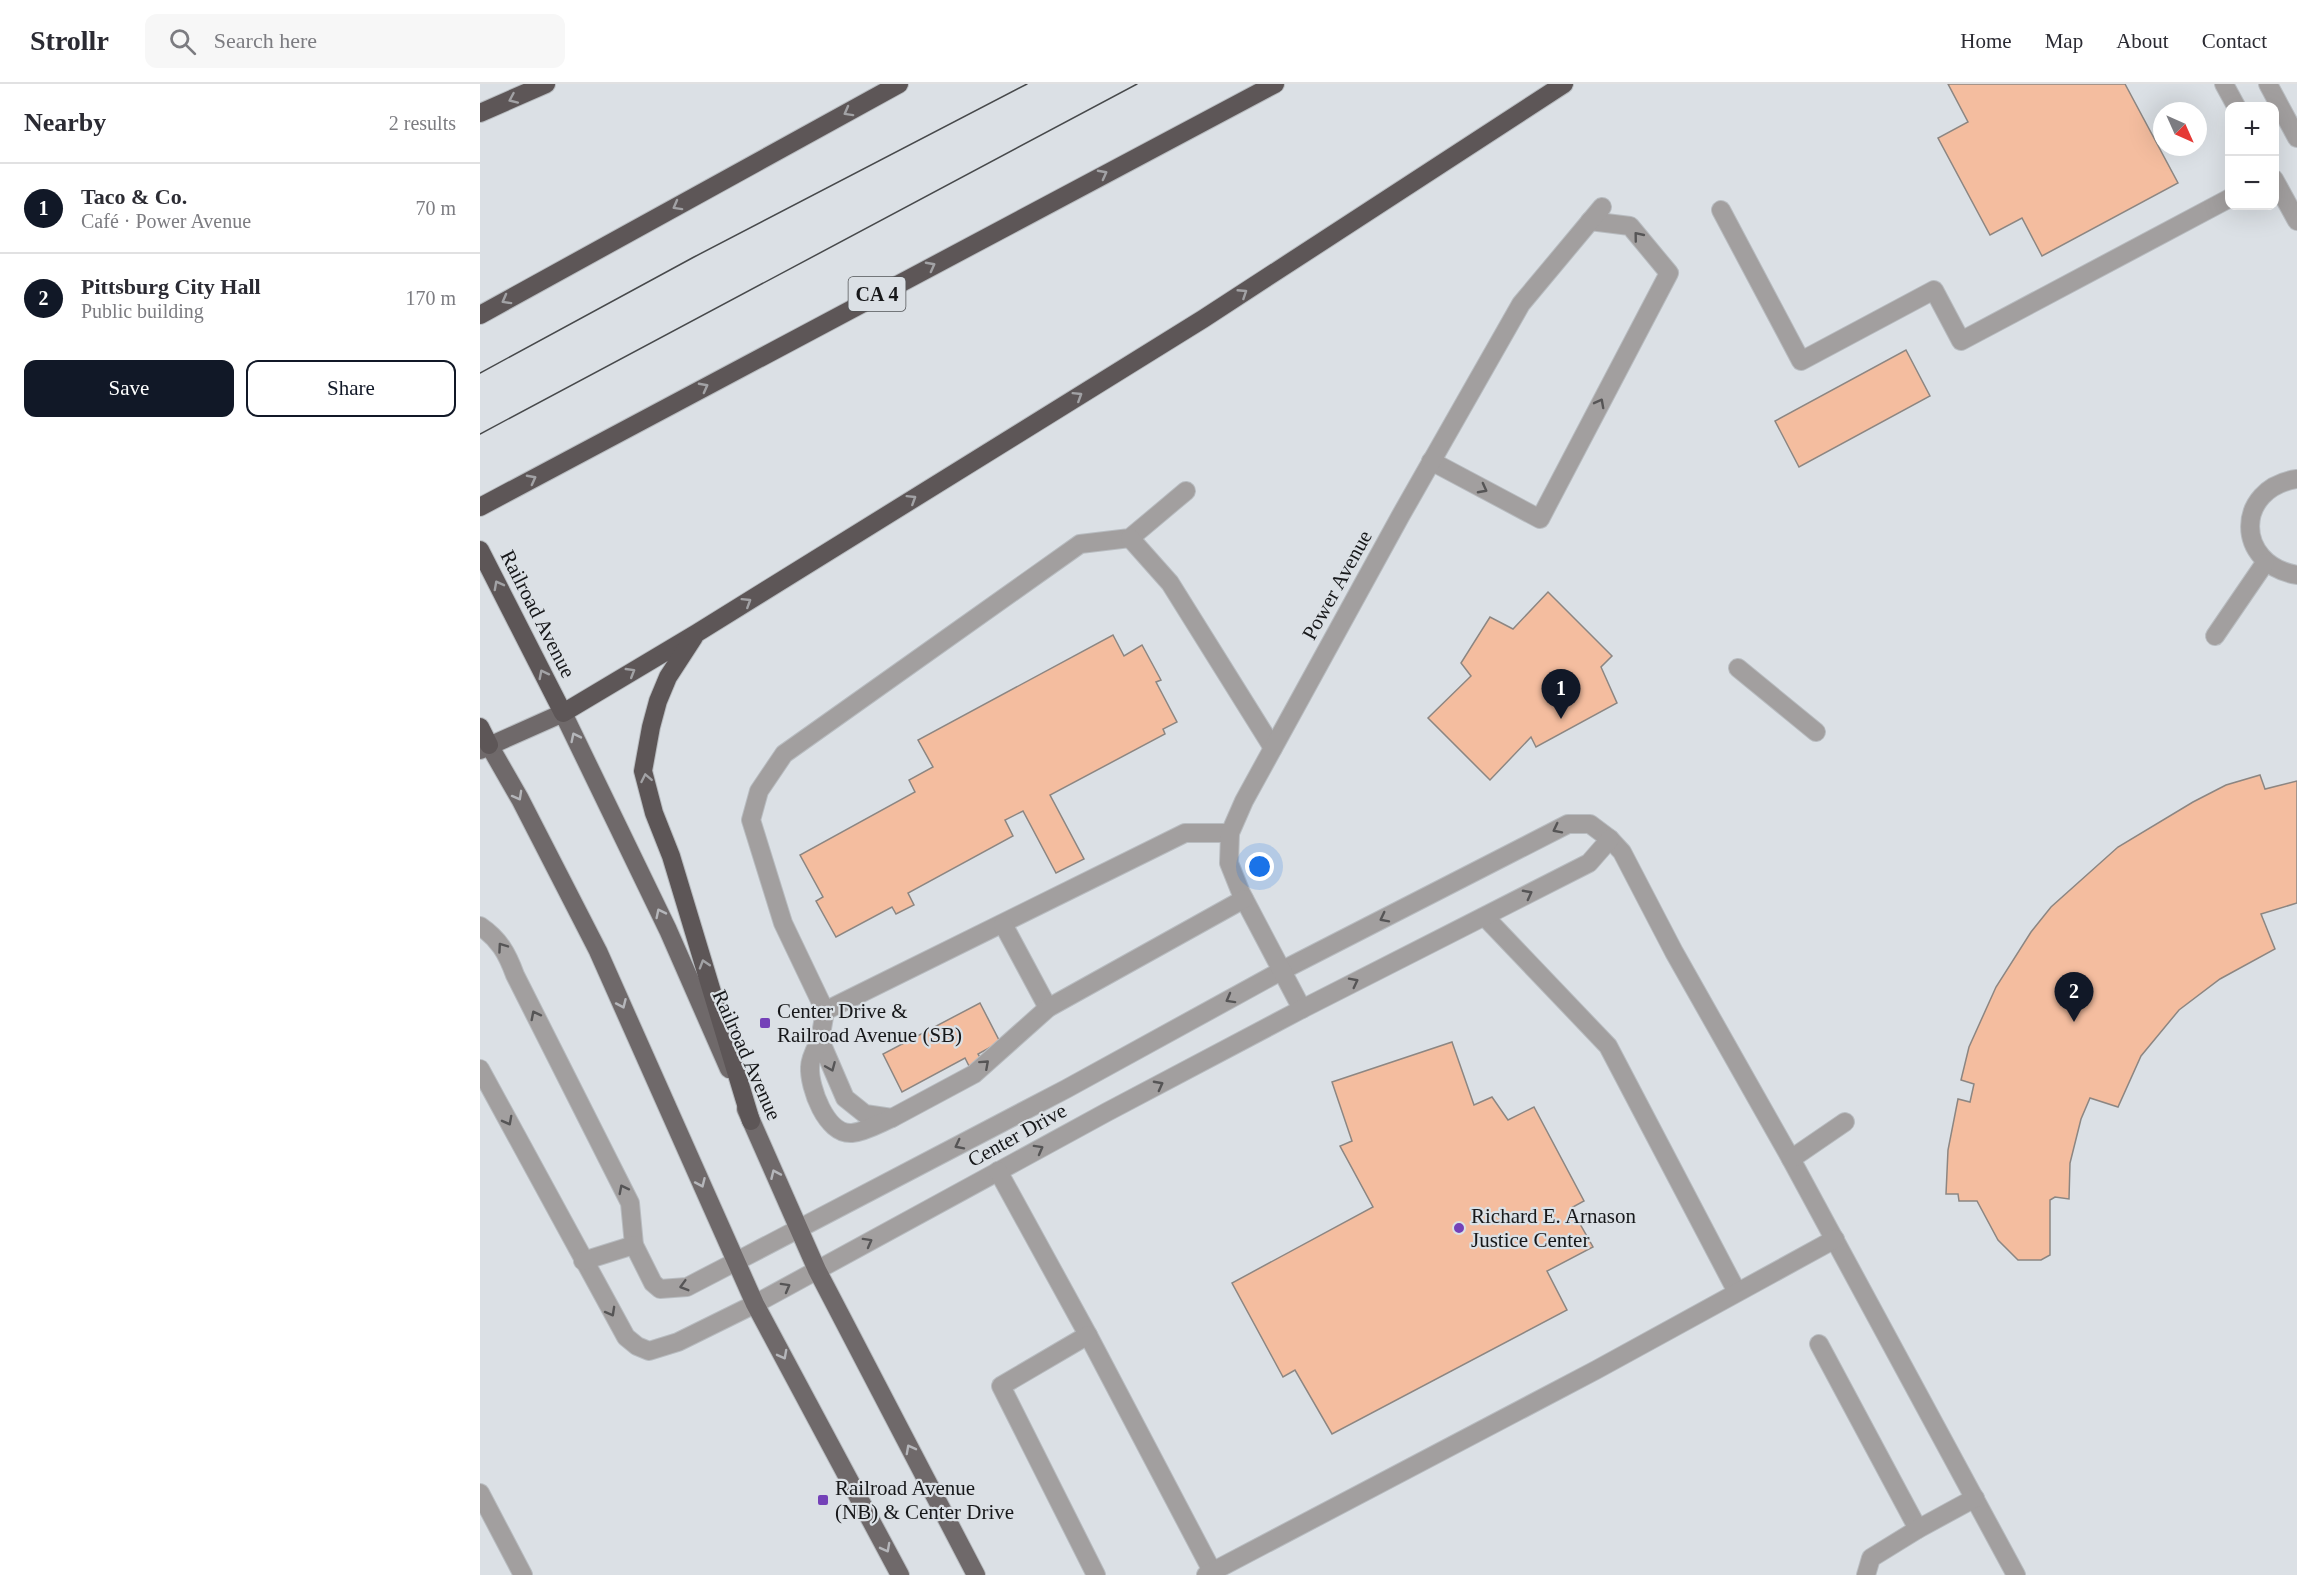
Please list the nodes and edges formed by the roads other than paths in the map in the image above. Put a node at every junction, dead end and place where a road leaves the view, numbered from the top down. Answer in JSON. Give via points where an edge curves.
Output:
{"nodes":[{"id":1,"x":546,"y":84,"type":"edge"},
{"id":2,"x":899,"y":84,"type":"edge"},
{"id":3,"x":1275,"y":84,"type":"edge"},
{"id":4,"x":1564,"y":84,"type":"edge"},
{"id":5,"x":2224,"y":84,"type":"edge"},
{"id":6,"x":2268,"y":84,"type":"edge"},
{"id":7,"x":2234,"y":102,"type":"edge"},
{"id":8,"x":480,"y":113,"type":"edge"},
{"id":9,"x":2297,"y":138,"type":"edge"},
{"id":10,"x":2279,"y":187,"type":"edge"},
{"id":11,"x":2225,"y":200,"type":"edge"},
{"id":12,"x":1602,"y":207,"type":"dead end"},
{"id":13,"x":1721,"y":210,"type":"dead end"},
{"id":14,"x":2297,"y":220,"type":"edge"},
{"id":15,"x":1590,"y":221,"type":"junction"},
{"id":16,"x":480,"y":315,"type":"edge"},
{"id":17,"x":1431,"y":461,"type":"junction"},
{"id":18,"x":2297,"y":479,"type":"edge"},
{"id":19,"x":1186,"y":491,"type":"dead end"},
{"id":20,"x":480,"y":507,"type":"edge"},
{"id":21,"x":1130,"y":538,"type":"junction"},
{"id":22,"x":480,"y":550,"type":"edge"},
{"id":23,"x":2265,"y":562,"type":"junction"},
{"id":24,"x":2297,"y":575,"type":"edge"},
{"id":25,"x":697,"y":633,"type":"junction"},
{"id":26,"x":2215,"y":636,"type":"dead end"},
{"id":27,"x":1738,"y":668,"type":"dead end"},
{"id":28,"x":563,"y":713,"type":"junction"},
{"id":29,"x":480,"y":727,"type":"edge"},
{"id":30,"x":1816,"y":732,"type":"dead end"},
{"id":31,"x":485,"y":747,"type":"edge"},
{"id":32,"x":1273,"y":748,"type":"junction"},
{"id":33,"x":1230,"y":833,"type":"junction"},
{"id":34,"x":1610,"y":839,"type":"junction"},
{"id":35,"x":1244,"y":899,"type":"junction"},
{"id":36,"x":1485,"y":917,"type":"junction"},
{"id":37,"x":1003,"y":924,"type":"junction"},
{"id":38,"x":480,"y":926,"type":"edge"},
{"id":39,"x":1281,"y":971,"type":"junction"},
{"id":40,"x":1048,"y":1008,"type":"junction"},
{"id":41,"x":1302,"y":1009,"type":"junction"},
{"id":42,"x":825,"y":1011,"type":"junction"},
{"id":43,"x":820,"y":1040,"type":"junction"},
{"id":44,"x":480,"y":1069,"type":"edge"},
{"id":45,"x":892,"y":1118,"type":"junction"},
{"id":46,"x":751,"y":1121,"type":"junction"},
{"id":47,"x":1845,"y":1122,"type":"dead end"},
{"id":48,"x":1791,"y":1159,"type":"junction"},
{"id":49,"x":999,"y":1172,"type":"junction"},
{"id":50,"x":798,"y":1228,"type":"junction"},
{"id":51,"x":1835,"y":1239,"type":"junction"},
{"id":52,"x":634,"y":1245,"type":"junction"},
{"id":53,"x":583,"y":1261,"type":"junction"},
{"id":54,"x":737,"y":1261,"type":"junction"},
{"id":55,"x":817,"y":1270,"type":"junction"},
{"id":56,"x":1737,"y":1292,"type":"junction"},
{"id":57,"x":755,"y":1304,"type":"junction"},
{"id":58,"x":1088,"y":1335,"type":"junction"},
{"id":59,"x":1819,"y":1344,"type":"dead end"},
{"id":60,"x":480,"y":1493,"type":"edge"},
{"id":61,"x":1975,"y":1498,"type":"junction"},
{"id":62,"x":1918,"y":1529,"type":"junction"},
{"id":63,"x":1209,"y":1573,"type":"edge"},
{"id":64,"x":523,"y":1575,"type":"edge"},
{"id":65,"x":900,"y":1575,"type":"edge"},
{"id":66,"x":976,"y":1575,"type":"edge"},
{"id":67,"x":1096,"y":1575,"type":"edge"},
{"id":68,"x":1866,"y":1575,"type":"edge"},
{"id":69,"x":2016,"y":1575,"type":"edge"}],
"edges":[{"from":1,"to":8,"type":"highway","one_way":true},
{"from":2,"to":16,"type":"highway","one_way":true},
{"from":20,"to":3,"type":"highway","number":"CA 4","one_way":true},
{"from":25,"to":4,"type":"highway","one_way":true,"via":[[1203,319]]},
{"from":5,"to":7,"type":"street"},
{"from":6,"to":9,"type":"street"},
{"from":10,"to":14,"type":"street"},
{"from":11,"to":13,"type":"street","via":[[1961,341],[1934,290],[1801,361]]},
{"from":12,"to":15,"type":"street","name":"Power Avenue"},
{"from":15,"to":17,"type":"street","name":"Power Avenue","via":[[1521,304]]},
{"from":17,"to":15,"type":"street","one_way":true,"via":[[1540,519],[1668,273],[1630,226]]},
{"from":17,"to":32,"type":"street","name":"Power Avenue"},
{"from":18,"to":23,"type":"street","via":[[2267,490],[2255,506],[2251,537]]},
{"from":19,"to":21,"type":"street"},
{"from":21,"to":32,"type":"street","via":[[1170,583]]},
{"from":21,"to":42,"type":"street","via":[[1080,544],[784,754],[759,791],[751,820],[783,923]]},
{"from":28,"to":22,"type":"highway","name":"Railroad Avenue","one_way":true},
{"from":23,"to":24,"type":"street","via":[[2281,572]]},
{"from":23,"to":26,"type":"street"},
{"from":28,"to":25,"type":"highway","one_way":true},
{"from":46,"to":25,"type":"highway","one_way":true,"via":[[643,771],[658,701],[668,677]]},
{"from":27,"to":30,"type":"street"},
{"from":28,"to":31,"type":"main road"},
{"from":46,"to":28,"type":"main road","name":"Railroad Avenue","one_way":true,"via":[[668,930]]},
{"from":29,"to":31,"type":"highway"},
{"from":31,"to":54,"type":"main road","one_way":true,"via":[[520,799],[598,951]]},
{"from":32,"to":33,"type":"street","name":"Power Avenue"},
{"from":33,"to":35,"type":"street","name":"Power Avenue","via":[[1229,863]]},
{"from":33,"to":37,"type":"street","via":[[1185,833]]},
{"from":36,"to":34,"type":"street","name":"Center Drive","one_way":true,"via":[[1589,863]]},
{"from":34,"to":39,"type":"street","name":"Center Drive","one_way":true,"via":[[1590,824],[1568,824]]},
{"from":34,"to":48,"type":"street","via":[[1622,852]]},
{"from":35,"to":39,"type":"street","name":"Power Avenue"},
{"from":35,"to":40,"type":"street"},
{"from":41,"to":36,"type":"street","name":"Center Drive","one_way":true},
{"from":36,"to":56,"type":"street","via":[[1608,1046]]},
{"from":37,"to":40,"type":"street"},
{"from":37,"to":42,"type":"street"},
{"from":52,"to":38,"type":"street","one_way":true,"via":[[630,1203],[508,955],[494,935]]},
{"from":39,"to":41,"type":"street","name":"Power Avenue"},
{"from":39,"to":50,"type":"street","name":"Center Drive","one_way":true,"via":[[1066,1089]]},
{"from":45,"to":40,"type":"street","one_way":true,"via":[[974,1074]]},
{"from":49,"to":41,"type":"street","name":"Center Drive","one_way":true},
{"from":42,"to":43,"type":"street"},
{"from":43,"to":45,"type":"street","one_way":true,"via":[[845,1098],[865,1114]]},
{"from":43,"to":45,"type":"street","via":[[810,1064],[811,1081],[817,1102],[836,1128],[850,1133]]},
{"from":44,"to":53,"type":"street","one_way":true},
{"from":50,"to":46,"type":"main road","name":"Railroad Avenue","one_way":true},
{"from":47,"to":48,"type":"street"},
{"from":48,"to":51,"type":"street"},
{"from":55,"to":49,"type":"street","name":"Center Drive","one_way":true},
{"from":49,"to":58,"type":"street"},
{"from":50,"to":54,"type":"street","name":"Center Drive"},
{"from":50,"to":55,"type":"main road","name":"Railroad Avenue"},
{"from":51,"to":56,"type":"street"},
{"from":51,"to":61,"type":"street"},
{"from":52,"to":53,"type":"street"},
{"from":54,"to":52,"type":"street","name":"Center Drive","one_way":true,"via":[[687,1287],[660,1288],[653,1283]]},
{"from":53,"to":57,"type":"street","name":"Center Drive","one_way":true,"via":[[626,1337],[649,1351],[678,1342]]},
{"from":54,"to":57,"type":"main road"},
{"from":57,"to":55,"type":"street","name":"Center Drive","one_way":true},
{"from":66,"to":55,"type":"main road","name":"Railroad Avenue","one_way":true},
{"from":56,"to":63,"type":"street"},
{"from":57,"to":65,"type":"main road","one_way":true},
{"from":58,"to":63,"type":"street"},
{"from":58,"to":67,"type":"street","via":[[1001,1386]]},
{"from":59,"to":62,"type":"street"},
{"from":60,"to":64,"type":"street"},
{"from":61,"to":62,"type":"street"},
{"from":61,"to":69,"type":"street"},
{"from":62,"to":68,"type":"street","via":[[1871,1558]]}]}
